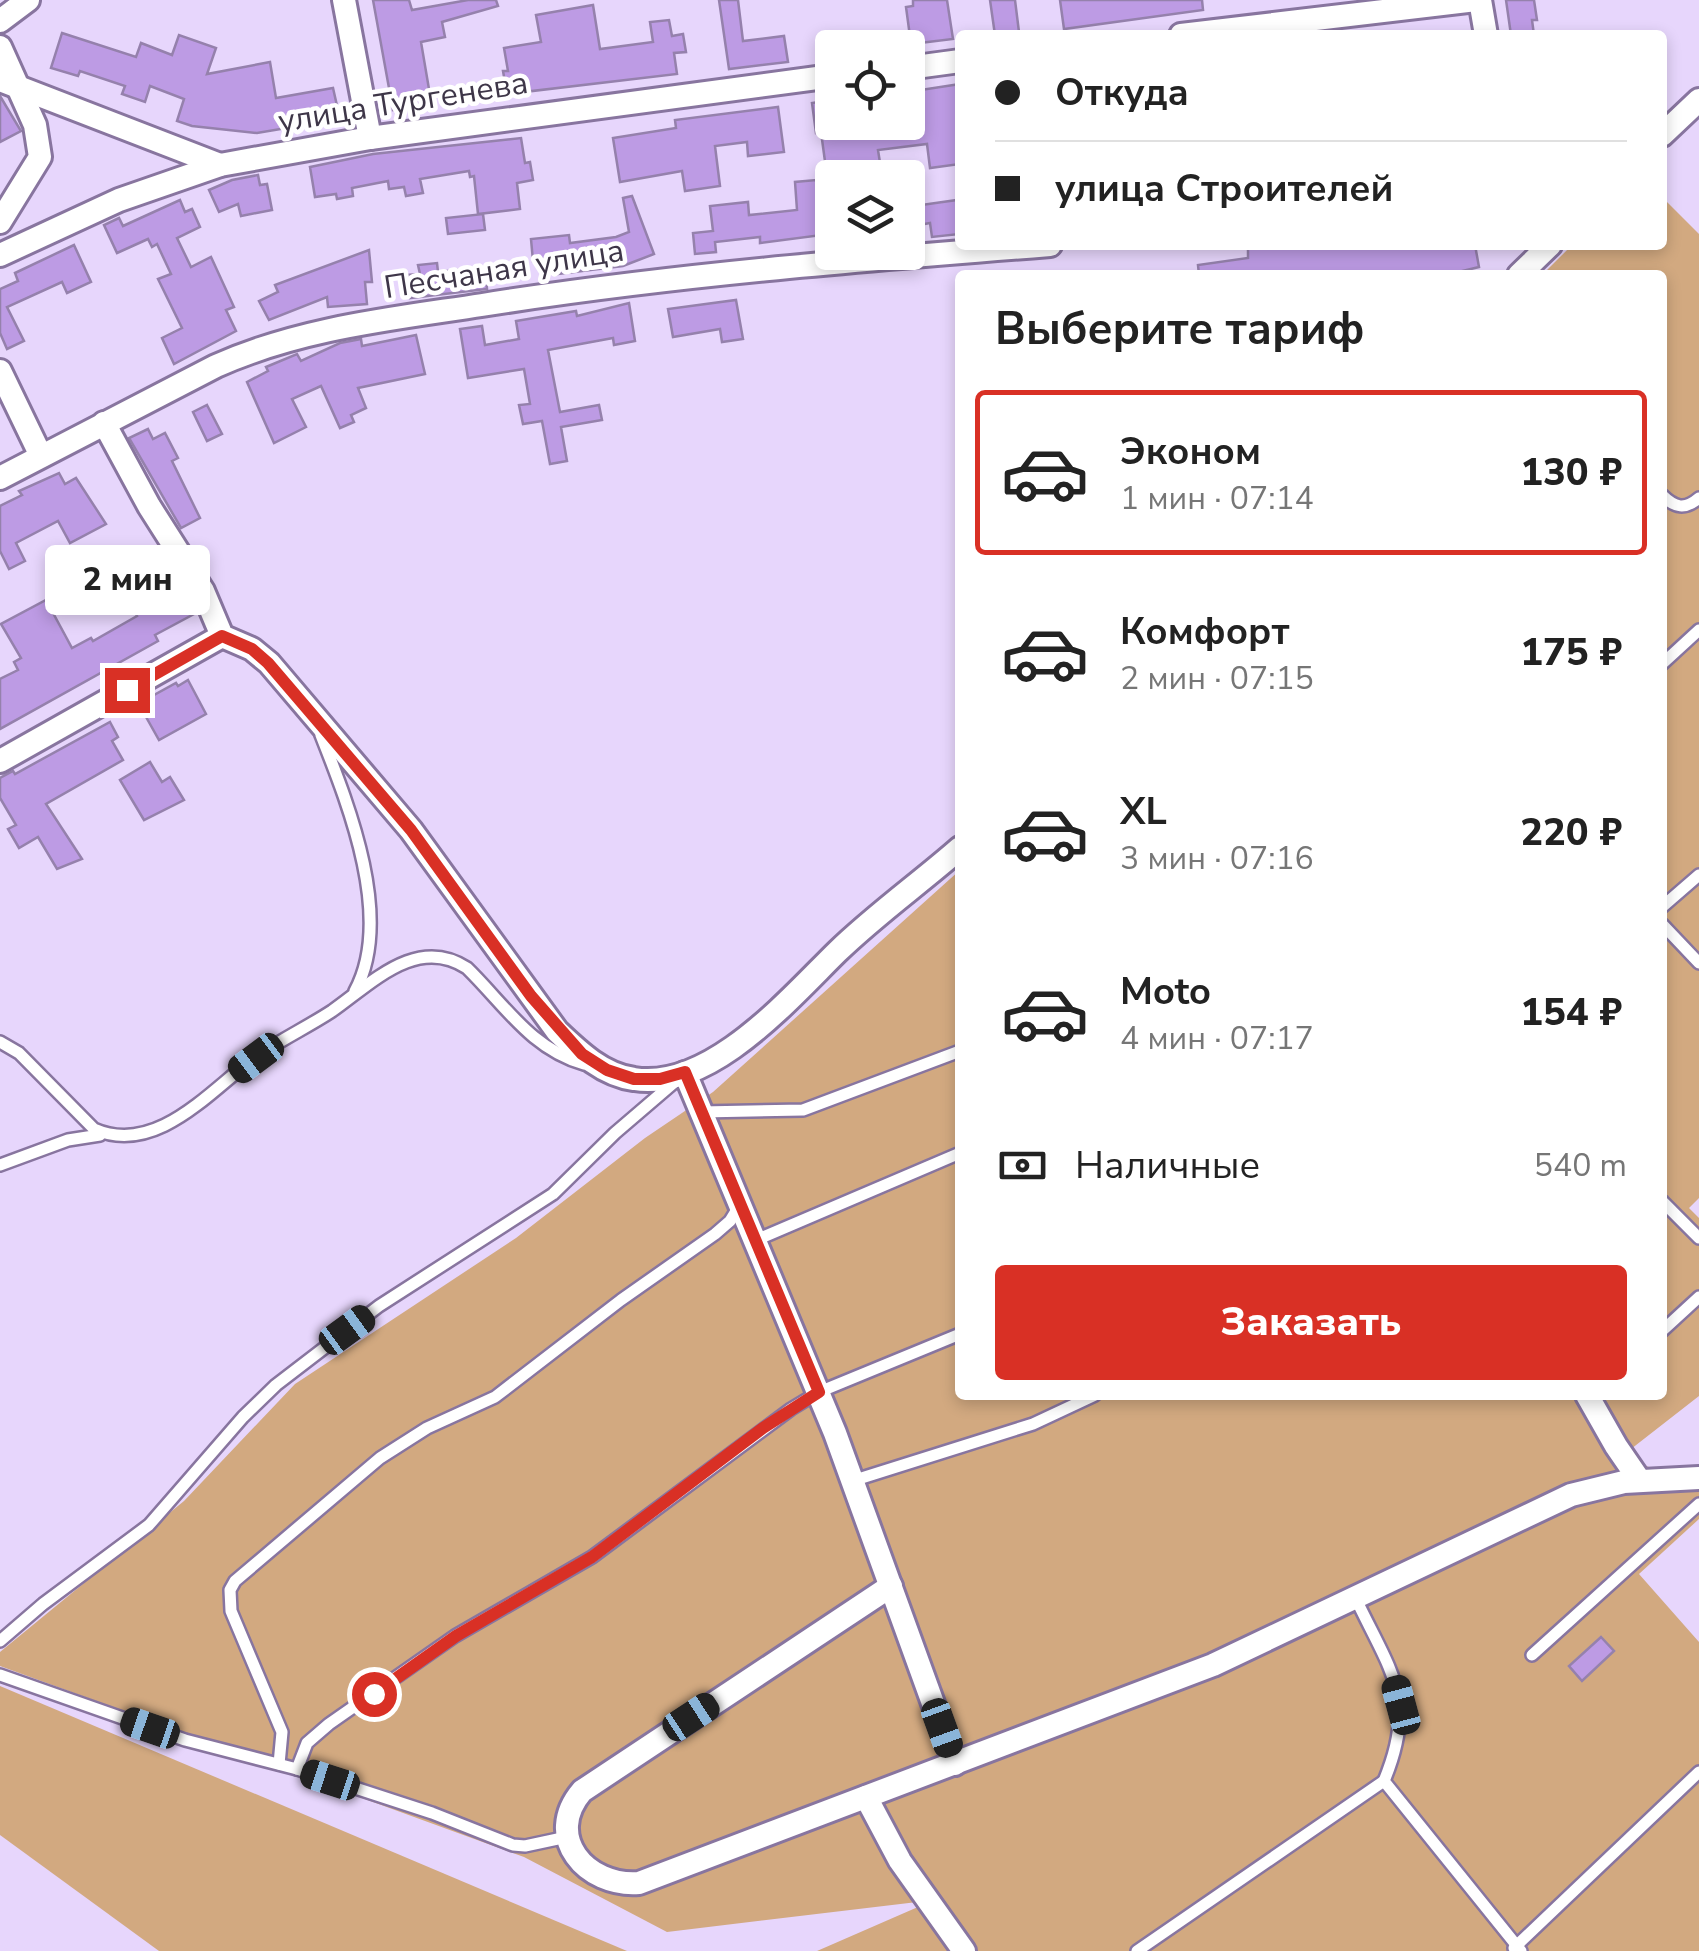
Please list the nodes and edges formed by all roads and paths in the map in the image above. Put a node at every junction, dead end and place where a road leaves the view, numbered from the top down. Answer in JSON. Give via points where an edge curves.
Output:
{"nodes":[{"id":1,"x":28,"y":0,"type":"edge"},
{"id":2,"x":344,"y":0,"type":"edge"},
{"id":3,"x":1478,"y":0,"type":"edge"},
{"id":4,"x":0,"y":21,"type":"edge"},
{"id":5,"x":1224,"y":30,"type":"edge"},
{"id":6,"x":1485,"y":30,"type":"edge"},
{"id":7,"x":0,"y":47,"type":"edge"},
{"id":8,"x":955,"y":62,"type":"edge"},
{"id":9,"x":925,"y":66,"type":"edge"},
{"id":10,"x":815,"y":78,"type":"edge"},
{"id":11,"x":9,"y":83,"type":"edge"},
{"id":12,"x":1699,"y":100,"type":"edge"},
{"id":13,"x":1667,"y":130,"type":"edge"},
{"id":14,"x":370,"y":138,"type":"junction"},
{"id":15,"x":220,"y":165,"type":"junction"},
{"id":16,"x":0,"y":222,"type":"edge"},
{"id":17,"x":992,"y":250,"type":"edge"},
{"id":18,"x":1545,"y":250,"type":"edge"},
{"id":19,"x":0,"y":256,"type":"edge"},
{"id":20,"x":1524,"y":270,"type":"edge"},
{"id":21,"x":0,"y":371,"type":"edge"},
{"id":22,"x":104,"y":423,"type":"junction"},
{"id":23,"x":41,"y":456,"type":"junction"},
{"id":24,"x":0,"y":478,"type":"edge"},
{"id":25,"x":1699,"y":498,"type":"edge"},
{"id":26,"x":1667,"y":499,"type":"edge"},
{"id":27,"x":1699,"y":630,"type":"edge"},
{"id":28,"x":222,"y":636,"type":"junction"},
{"id":29,"x":1667,"y":659,"type":"edge"},
{"id":30,"x":314,"y":717,"type":"junction"},
{"id":31,"x":0,"y":761,"type":"edge"},
{"id":32,"x":955,"y":852,"type":"edge"},
{"id":33,"x":1699,"y":875,"type":"edge"},
{"id":34,"x":1667,"y":903,"type":"edge"},
{"id":35,"x":1667,"y":929,"type":"edge"},
{"id":36,"x":1699,"y":964,"type":"edge"},
{"id":37,"x":353,"y":995,"type":"junction"},
{"id":38,"x":0,"y":1042,"type":"edge"},
{"id":39,"x":955,"y":1053,"type":"edge"},
{"id":40,"x":607,"y":1070,"type":"junction"},
{"id":41,"x":685,"y":1072,"type":"junction"},
{"id":42,"x":702,"y":1112,"type":"junction"},
{"id":43,"x":110,"y":1136,"type":"junction"},
{"id":44,"x":955,"y":1154,"type":"edge"},
{"id":45,"x":0,"y":1165,"type":"edge"},
{"id":46,"x":740,"y":1203,"type":"junction"},
{"id":47,"x":1667,"y":1206,"type":"edge"},
{"id":48,"x":1699,"y":1238,"type":"edge"},
{"id":49,"x":756,"y":1240,"type":"junction"},
{"id":50,"x":1699,"y":1297,"type":"edge"},
{"id":51,"x":1667,"y":1326,"type":"edge"},
{"id":52,"x":955,"y":1336,"type":"edge"},
{"id":53,"x":819,"y":1392,"type":"junction"},
{"id":54,"x":1084,"y":1400,"type":"edge"},
{"id":55,"x":1591,"y":1400,"type":"edge"},
{"id":56,"x":1699,"y":1478,"type":"edge"},
{"id":57,"x":852,"y":1480,"type":"junction"},
{"id":58,"x":1640,"y":1481,"type":"junction"},
{"id":59,"x":1699,"y":1504,"type":"edge"},
{"id":60,"x":890,"y":1586,"type":"junction"},
{"id":61,"x":1356,"y":1599,"type":"junction"},
{"id":62,"x":0,"y":1641,"type":"edge"},
{"id":63,"x":1532,"y":1655,"type":"dead end"},
{"id":64,"x":0,"y":1675,"type":"edge"},
{"id":65,"x":284,"y":1740,"type":"junction"},
{"id":66,"x":306,"y":1747,"type":"junction"},
{"id":67,"x":279,"y":1764,"type":"junction"},
{"id":68,"x":956,"y":1764,"type":"junction"},
{"id":69,"x":297,"y":1768,"type":"junction"},
{"id":70,"x":1699,"y":1772,"type":"edge"},
{"id":71,"x":1384,"y":1781,"type":"junction"},
{"id":72,"x":866,"y":1797,"type":"junction"},
{"id":73,"x":568,"y":1837,"type":"junction"},
{"id":74,"x":1516,"y":1949,"type":"edge"},
{"id":75,"x":964,"y":1951,"type":"edge"},
{"id":76,"x":1136,"y":1951,"type":"edge"}],
"edges":[{"from":1,"to":4,"type":"street"},
{"from":2,"to":14,"type":"street"},
{"from":3,"to":5,"type":"street"},
{"from":3,"to":6,"type":"street"},
{"from":7,"to":11,"type":"street"},
{"from":8,"to":9,"type":"street"},
{"from":10,"to":14,"type":"street","name":"улица Тургенева"},
{"from":11,"to":15,"type":"street"},
{"from":11,"to":16,"type":"street","via":[[35,124],[40,158]]},
{"from":12,"to":13,"type":"street"},
{"from":14,"to":15,"type":"street","name":"улица Тургенева"},
{"from":15,"to":19,"type":"street","name":"улица Тургенева","via":[[119,200]]},
{"from":17,"to":22,"type":"street","name":"Песчаная улица","via":[[666,278],[333,328],[251,351]]},
{"from":18,"to":20,"type":"street"},
{"from":21,"to":23,"type":"street"},
{"from":22,"to":23,"type":"street","name":"Песчаная улица"},
{"from":22,"to":28,"type":"street","via":[[203,591]]},
{"from":23,"to":24,"type":"street","name":"Песчаная улица"},
{"from":25,"to":26,"type":"lane","via":[[1686,507]]},
{"from":27,"to":29,"type":"lane"},
{"from":28,"to":30,"type":"street","via":[[268,663]]},
{"from":28,"to":31,"type":"street"},
{"from":30,"to":37,"type":"lane","via":[[354,834],[370,910],[370,958]]},
{"from":30,"to":40,"type":"street","via":[[411,830],[558,1030]]},
{"from":32,"to":41,"type":"street","via":[[762,1025]]},
{"from":33,"to":34,"type":"lane"},
{"from":35,"to":36,"type":"lane"},
{"from":37,"to":40,"type":"lane","via":[[407,961],[445,957],[467,968],[550,1051]]},
{"from":37,"to":43,"type":"lane","via":[[188,1111],[143,1134]]},
{"from":38,"to":43,"type":"lane","via":[[74,1112]]},
{"from":39,"to":42,"type":"lane","via":[[803,1110]]},
{"from":40,"to":41,"type":"street","via":[[634,1079]]},
{"from":41,"to":42,"type":"street"},
{"from":41,"to":62,"type":"lane","via":[[553,1194],[380,1306],[276,1385],[149,1525]]},
{"from":42,"to":46,"type":"street"},
{"from":43,"to":45,"type":"lane","via":[[80,1137]]},
{"from":44,"to":49,"type":"lane"},
{"from":46,"to":49,"type":"street"},
{"from":46,"to":65,"type":"lane","via":[[715,1234],[495,1396],[380,1458],[236,1581],[232,1611]]},
{"from":47,"to":48,"type":"lane"},
{"from":49,"to":53,"type":"street"},
{"from":50,"to":51,"type":"lane"},
{"from":52,"to":53,"type":"lane"},
{"from":53,"to":57,"type":"street"},
{"from":53,"to":66,"type":"lane","via":[[592,1557],[456,1636],[316,1733]]},
{"from":54,"to":57,"type":"lane","via":[[1033,1424]]},
{"from":55,"to":58,"type":"street"},
{"from":56,"to":58,"type":"street"},
{"from":57,"to":60,"type":"street"},
{"from":58,"to":61,"type":"street","via":[[1572,1494]]},
{"from":59,"to":63,"type":"lane"},
{"from":60,"to":68,"type":"street"},
{"from":60,"to":73,"type":"street","via":[[598,1778],[572,1803]]},
{"from":61,"to":68,"type":"street","via":[[1213,1664]]},
{"from":61,"to":71,"type":"lane","via":[[1401,1705],[1402,1724]]},
{"from":64,"to":67,"type":"lane","via":[[185,1740]]},
{"from":65,"to":66,"type":"lane"},
{"from":65,"to":67,"type":"lane"},
{"from":66,"to":69,"type":"lane"},
{"from":67,"to":69,"type":"lane"},
{"from":68,"to":72,"type":"street"},
{"from":69,"to":73,"type":"lane","via":[[513,1845]]},
{"from":70,"to":74,"type":"lane"},
{"from":71,"to":74,"type":"lane"},
{"from":71,"to":76,"type":"lane"},
{"from":72,"to":73,"type":"street","via":[[638,1883],[622,1884],[588,1869]]},
{"from":72,"to":75,"type":"street","via":[[900,1860]]}]}
